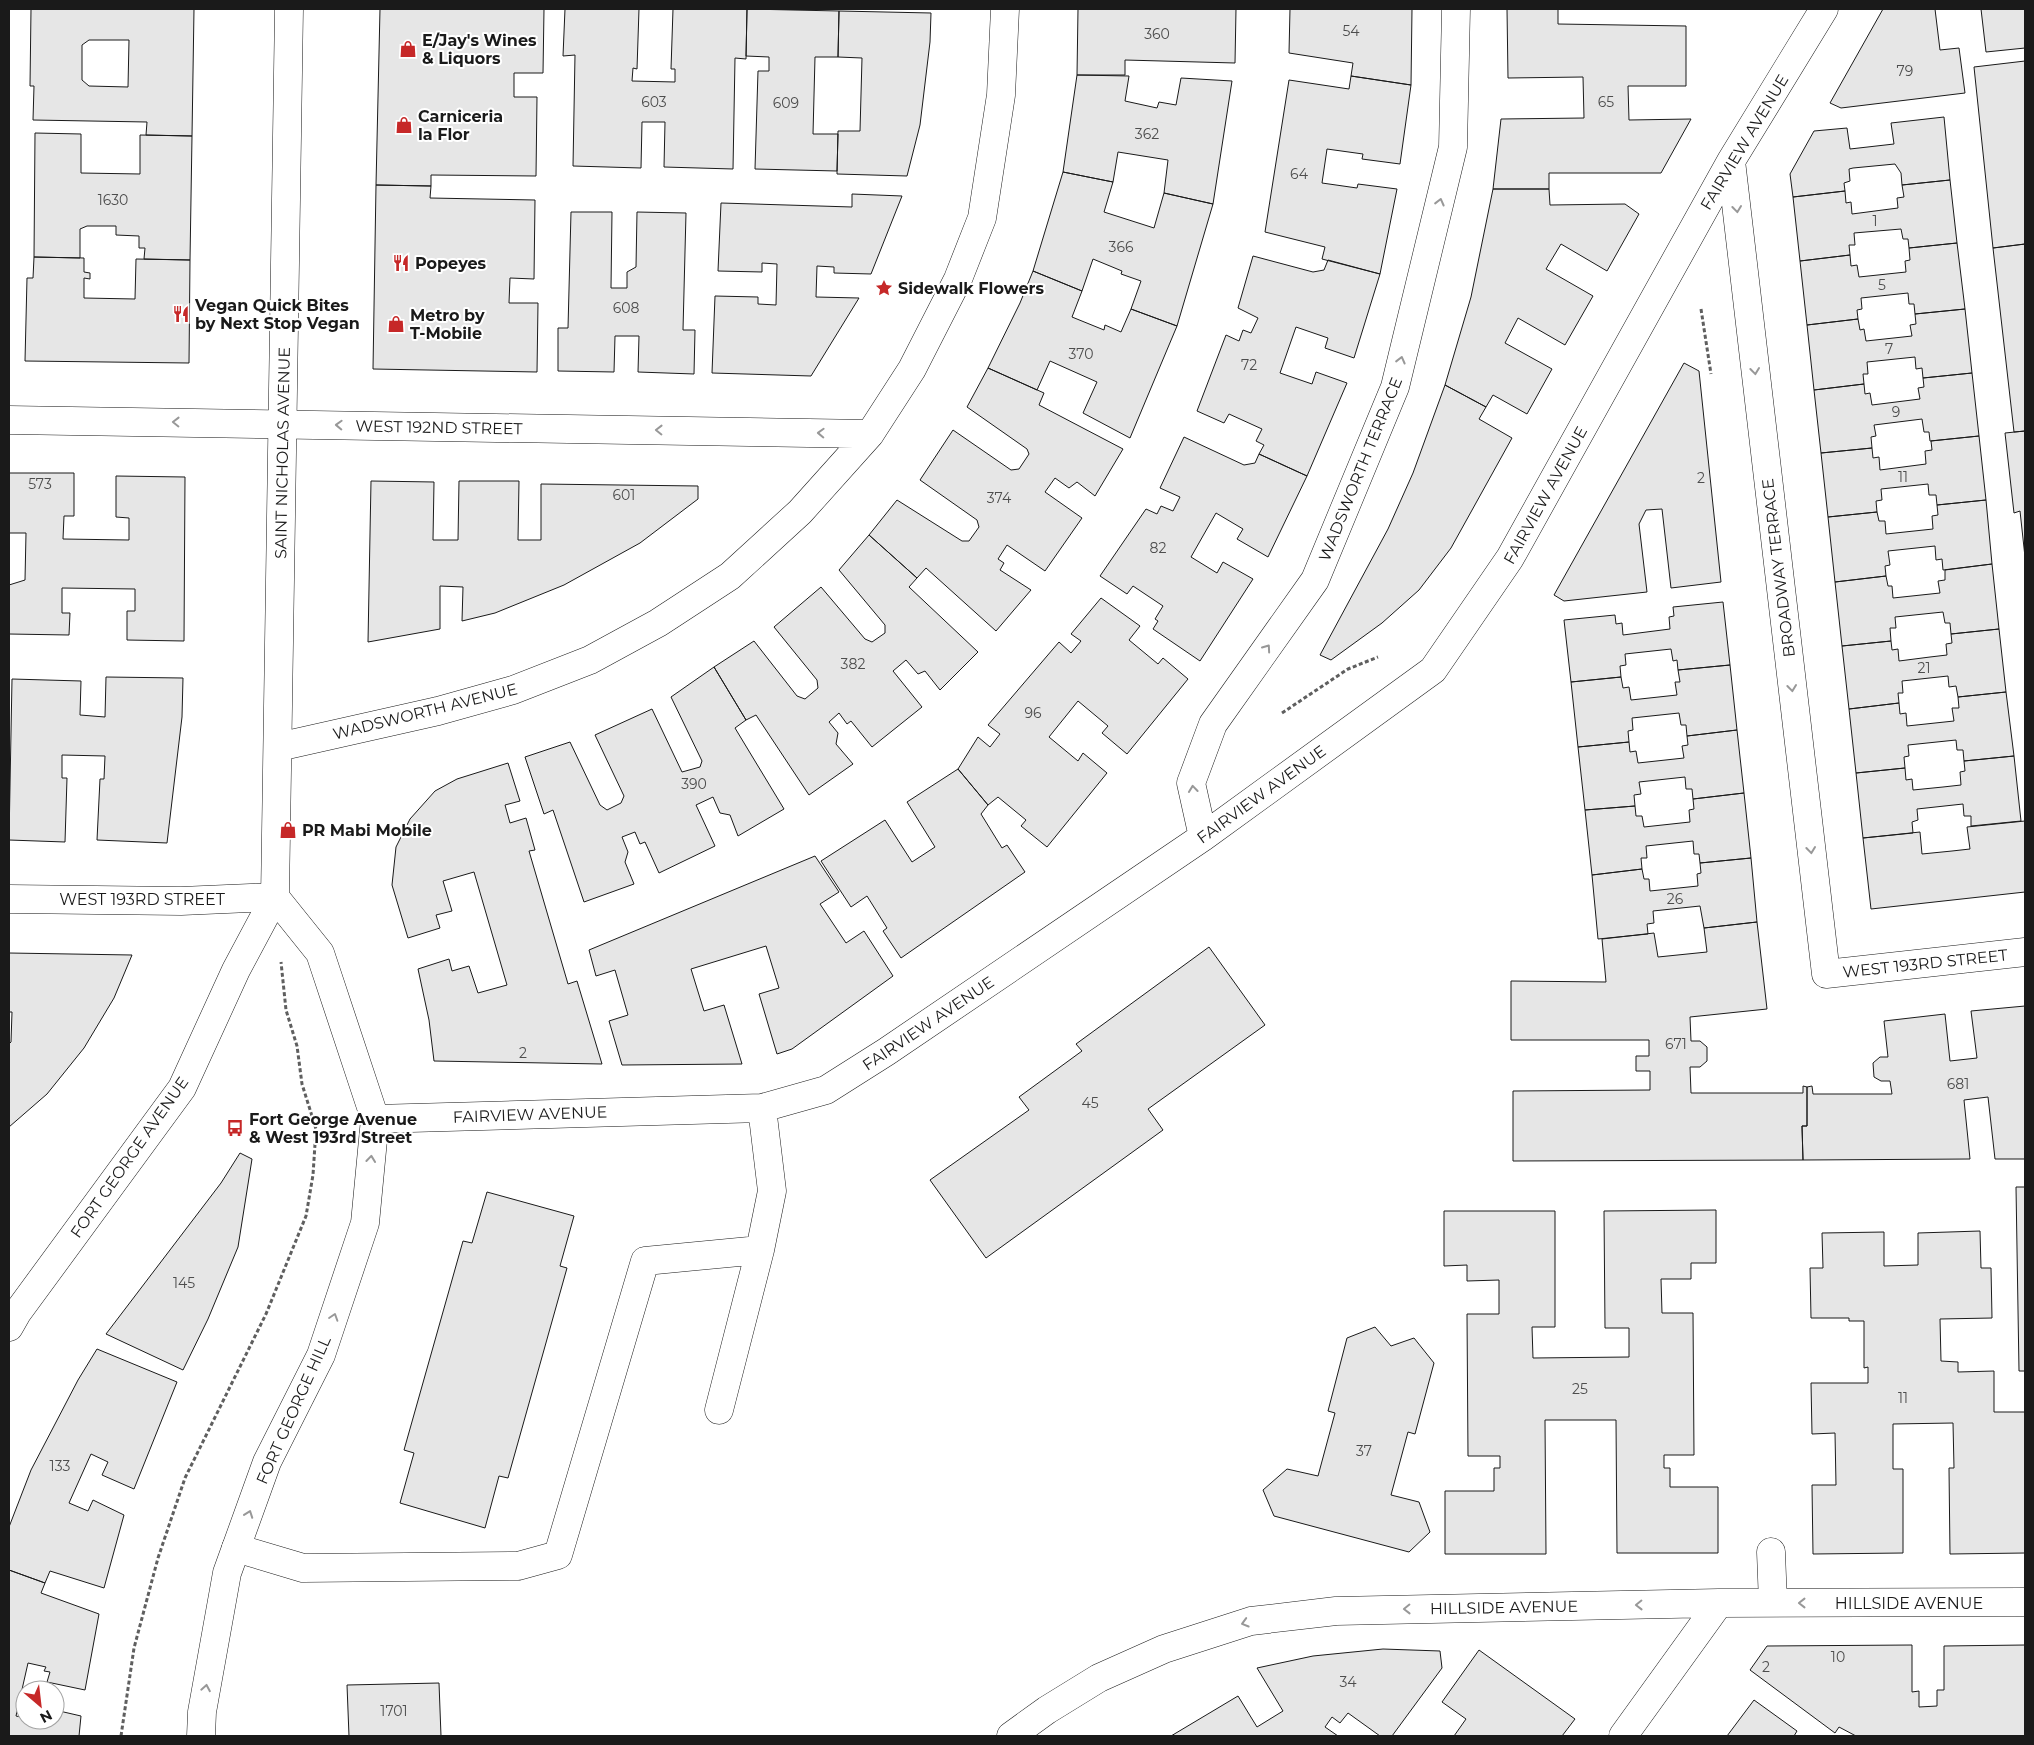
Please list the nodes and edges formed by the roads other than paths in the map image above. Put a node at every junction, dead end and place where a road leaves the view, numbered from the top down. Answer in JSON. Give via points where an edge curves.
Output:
{"nodes":[{"id":1,"x":289,"y":9,"type":"edge"},
{"id":2,"x":1005,"y":9,"type":"edge"},
{"id":3,"x":1456,"y":9,"type":"edge"},
{"id":4,"x":1824,"y":9,"type":"edge"},
{"id":5,"x":1731,"y":161,"type":"junction"},
{"id":6,"x":9,"y":420,"type":"edge"},
{"id":7,"x":282,"y":424,"type":"junction"},
{"id":8,"x":870,"y":434,"type":"junction"},
{"id":9,"x":278,"y":747,"type":"junction"},
{"id":10,"x":1203,"y":837,"type":"junction"},
{"id":11,"x":274,"y":897,"type":"junction"},
{"id":12,"x":9,"y":899,"type":"edge"},
{"id":13,"x":2025,"y":952,"type":"edge"},
{"id":14,"x":1826,"y":974,"type":"joint"},
{"id":15,"x":762,"y":1108,"type":"junction"},
{"id":16,"x":375,"y":1119,"type":"junction"},
{"id":17,"x":760,"y":1250,"type":"junction"},
{"id":18,"x":11,"y":1317,"type":"edge"},
{"id":19,"x":719,"y":1410,"type":"dead end"},
{"id":20,"x":236,"y":1548,"type":"junction"},
{"id":21,"x":1771,"y":1552,"type":"dead end"},
{"id":22,"x":2025,"y":1602,"type":"edge"},
{"id":23,"x":1719,"y":1603,"type":"junction"},
{"id":24,"x":1773,"y":1603,"type":"junction"},
{"id":25,"x":201,"y":1736,"type":"edge"},
{"id":26,"x":1011,"y":1736,"type":"edge"},
{"id":27,"x":1623,"y":1736,"type":"edge"}],
"edges":[{"from":1,"to":7,"type":"street","name":"SAINT NICHOLAS AVENUE"},
{"from":2,"to":8,"type":"street","name":"WADSWORTH AVENUE","via":[[1001,95],[982,218],[958,279],[916,361]]},
{"from":10,"to":3,"type":"street","name":"WADSWORTH TERRACE","one_way":true,"via":[[1191,783],[1213,724],[1316,580],[1395,387],[1454,147]]},
{"from":4,"to":5,"type":"street","name":"FAIRVIEW AVENUE"},
{"from":5,"to":10,"type":"street","name":"FAIRVIEW AVENUE","via":[[1510,558],[1433,670]]},
{"from":5,"to":14,"type":"street","name":"BROADWAY TERRACE","one_way":true},
{"from":7,"to":6,"type":"street","name":"WEST 192ND STREET","one_way":true},
{"from":8,"to":7,"type":"street","name":"WEST 192ND STREET","one_way":true},
{"from":7,"to":9,"type":"street","name":"SAINT NICHOLAS AVENUE"},
{"from":8,"to":9,"type":"street","name":"WADSWORTH AVENUE","via":[[800,512],[730,576],[658,623],[590,660],[513,690],[456,706]]},
{"from":9,"to":11,"type":"street","name":"SAINT NICHOLAS AVENUE"},
{"from":10,"to":15,"type":"street","name":"FAIRVIEW AVENUE","via":[[826,1090]]},
{"from":11,"to":12,"type":"street","name":"WEST 193RD STREET","via":[[181,901]]},
{"from":11,"to":16,"type":"street","name":"FORT GEORGE HILL","via":[[320,954]]},
{"from":11,"to":18,"type":"street","name":"FORT GEORGE AVENUE","via":[[236,970],[182,1088]]},
{"from":13,"to":14,"type":"street","name":"WEST 193RD STREET"},
{"from":15,"to":16,"type":"street","name":"FAIRVIEW AVENUE"},
{"from":15,"to":17,"type":"street","via":[[772,1191]]},
{"from":20,"to":16,"type":"street","name":"FORT GEORGE HILL","one_way":true,"via":[[267,1462],[321,1355],[358,1242],[364,1222]]},
{"from":17,"to":19,"type":"street"},
{"from":17,"to":20,"type":"street","via":[[645,1261],[558,1555],[518,1566],[303,1568]]},
{"from":25,"to":20,"type":"street","name":"FORT GEORGE HILL","one_way":true,"via":[[202,1712],[227,1573]]},
{"from":21,"to":24,"type":"street"},
{"from":22,"to":24,"type":"street","name":"HILLSIDE AVENUE","one_way":true},
{"from":23,"to":24,"type":"street","name":"HILLSIDE AVENUE"},
{"from":23,"to":26,"type":"street","name":"HILLSIDE AVENUE","one_way":true,"via":[[1336,1611],[1251,1621],[1164,1649],[1100,1678]]},
{"from":23,"to":27,"type":"street"}]}
